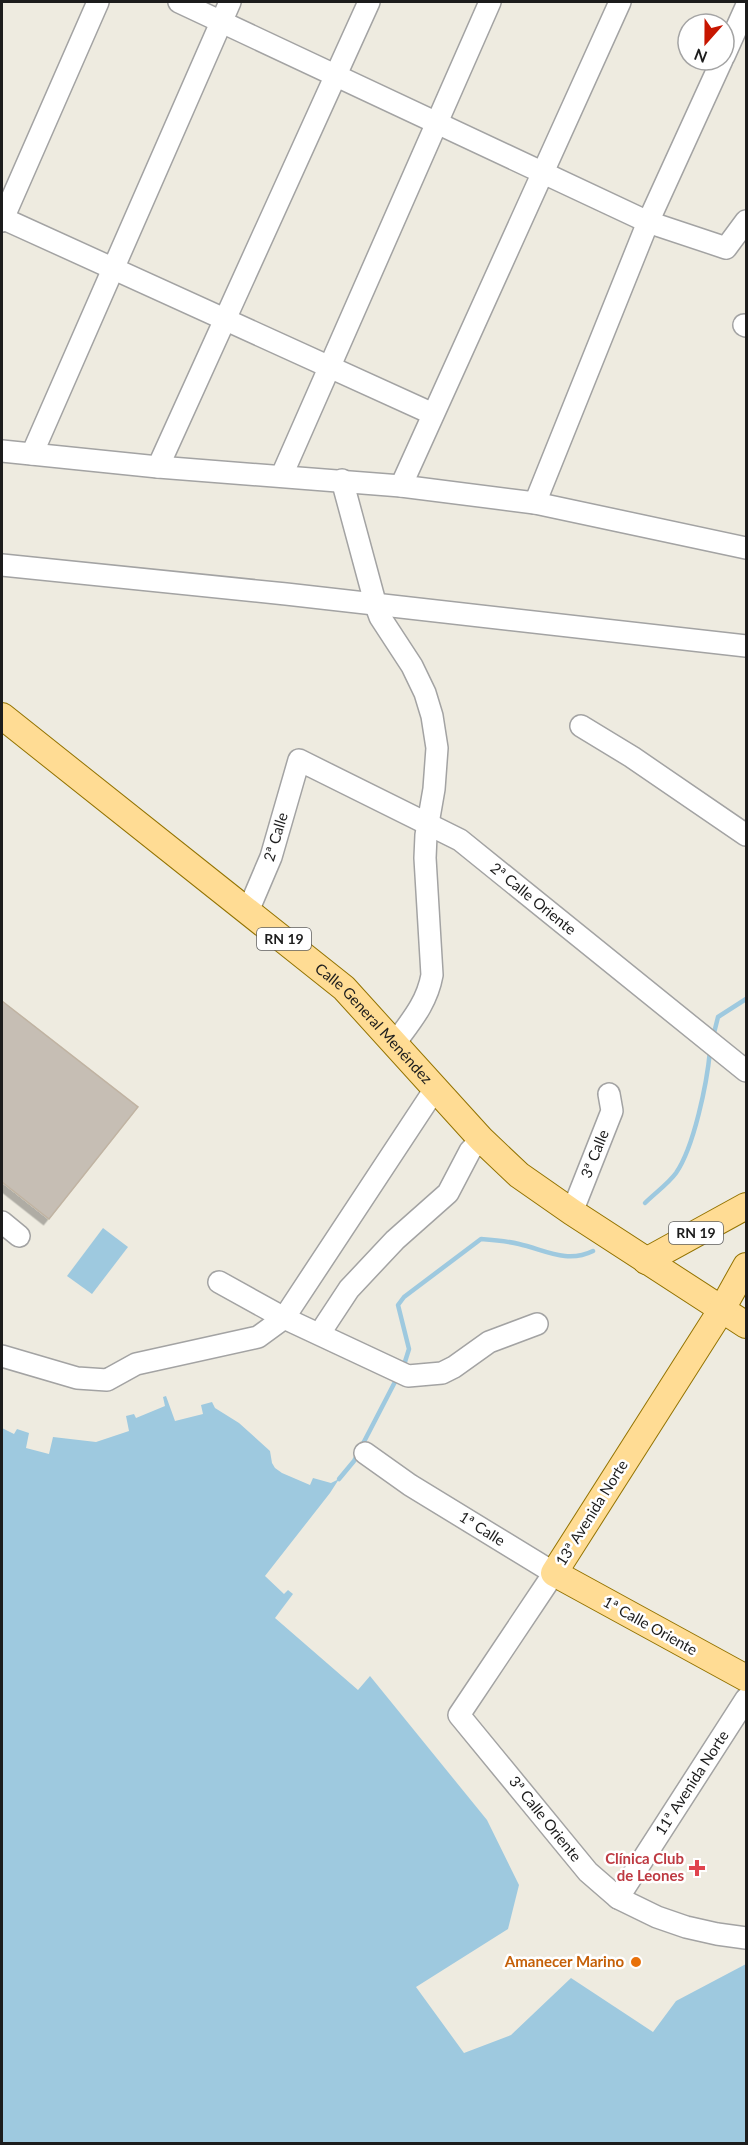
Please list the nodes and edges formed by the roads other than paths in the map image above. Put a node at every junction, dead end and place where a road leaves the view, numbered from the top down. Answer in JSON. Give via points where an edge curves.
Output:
{"nodes":[{"id":1,"x":98,"y":2,"type":"edge"},
{"id":2,"x":179,"y":2,"type":"edge"},
{"id":3,"x":230,"y":2,"type":"edge"},
{"id":4,"x":369,"y":2,"type":"edge"},
{"id":5,"x":490,"y":2,"type":"edge"},
{"id":6,"x":620,"y":2,"type":"edge"},
{"id":7,"x":747,"y":7,"type":"edge"},
{"id":8,"x":221,"y":21,"type":"junction"},
{"id":9,"x":736,"y":30,"type":"edge"},
{"id":10,"x":717,"y":72,"type":"edge"},
{"id":11,"x":336,"y":75,"type":"junction"},
{"id":12,"x":437,"y":123,"type":"junction"},
{"id":13,"x":542,"y":173,"type":"junction"},
{"id":14,"x":2,"y":219,"type":"edge"},
{"id":15,"x":747,"y":220,"type":"edge"},
{"id":16,"x":648,"y":222,"type":"junction"},
{"id":17,"x":113,"y":268,"type":"junction"},
{"id":18,"x":225,"y":319,"type":"junction"},
{"id":19,"x":330,"y":366,"type":"junction"},
{"id":20,"x":433,"y":414,"type":"junction"},
{"id":21,"x":2,"y":451,"type":"edge"},
{"id":22,"x":32,"y":454,"type":"junction"},
{"id":23,"x":158,"y":467,"type":"junction"},
{"id":24,"x":282,"y":475,"type":"junction"},
{"id":25,"x":342,"y":480,"type":"junction"},
{"id":26,"x":401,"y":486,"type":"junction"},
{"id":27,"x":535,"y":503,"type":"junction"},
{"id":28,"x":747,"y":548,"type":"edge"},
{"id":29,"x":2,"y":565,"type":"edge"},
{"id":30,"x":376,"y":606,"type":"junction"},
{"id":31,"x":747,"y":646,"type":"edge"},
{"id":32,"x":2,"y":716,"type":"edge"},
{"id":33,"x":581,"y":726,"type":"dead end"},
{"id":34,"x":299,"y":760,"type":"joint"},
{"id":35,"x":428,"y":824,"type":"junction"},
{"id":36,"x":747,"y":835,"type":"edge"},
{"id":37,"x":248,"y":911,"type":"junction"},
{"id":38,"x":395,"y":1044,"type":"junction"},
{"id":39,"x":747,"y":1071,"type":"edge"},
{"id":40,"x":435,"y":1089,"type":"junction"},
{"id":41,"x":609,"y":1094,"type":"dead end"},
{"id":42,"x":481,"y":1139,"type":"junction"},
{"id":43,"x":747,"y":1206,"type":"edge"},
{"id":44,"x":572,"y":1212,"type":"junction"},
{"id":45,"x":2,"y":1222,"type":"edge"},
{"id":46,"x":19,"y":1236,"type":"dead end"},
{"id":47,"x":646,"y":1261,"type":"junction"},
{"id":48,"x":747,"y":1266,"type":"edge"},
{"id":49,"x":219,"y":1281,"type":"dead end"},
{"id":50,"x":722,"y":1309,"type":"junction"},
{"id":51,"x":284,"y":1318,"type":"junction"},
{"id":52,"x":537,"y":1324,"type":"dead end"},
{"id":53,"x":747,"y":1325,"type":"edge"},
{"id":54,"x":320,"y":1334,"type":"junction"},
{"id":55,"x":2,"y":1356,"type":"edge"},
{"id":56,"x":365,"y":1453,"type":"dead end"},
{"id":57,"x":554,"y":1573,"type":"junction"},
{"id":58,"x":747,"y":1678,"type":"edge"},
{"id":59,"x":747,"y":1699,"type":"edge"},
{"id":60,"x":459,"y":1715,"type":"joint"},
{"id":61,"x":618,"y":1898,"type":"junction"},
{"id":62,"x":747,"y":1938,"type":"edge"}],
"edges":[{"from":1,"to":14,"type":"street"},
{"from":2,"to":8,"type":"street"},
{"from":3,"to":8,"type":"street"},
{"from":4,"to":11,"type":"street"},
{"from":5,"to":12,"type":"street"},
{"from":6,"to":13,"type":"street"},
{"from":7,"to":9,"type":"street"},
{"from":8,"to":11,"type":"street"},
{"from":8,"to":17,"type":"street"},
{"from":10,"to":16,"type":"street"},
{"from":11,"to":12,"type":"street"},
{"from":11,"to":18,"type":"street"},
{"from":12,"to":13,"type":"street"},
{"from":12,"to":19,"type":"street"},
{"from":13,"to":16,"type":"street"},
{"from":13,"to":20,"type":"street"},
{"from":14,"to":17,"type":"street"},
{"from":15,"to":16,"type":"street","via":[[726,248]]},
{"from":16,"to":27,"type":"street"},
{"from":17,"to":18,"type":"street"},
{"from":17,"to":22,"type":"street"},
{"from":18,"to":19,"type":"street"},
{"from":18,"to":23,"type":"street"},
{"from":19,"to":20,"type":"street"},
{"from":19,"to":24,"type":"street"},
{"from":20,"to":26,"type":"street"},
{"from":21,"to":22,"type":"street"},
{"from":22,"to":23,"type":"street"},
{"from":23,"to":24,"type":"street"},
{"from":24,"to":25,"type":"street"},
{"from":25,"to":26,"type":"street"},
{"from":25,"to":30,"type":"street"},
{"from":26,"to":27,"type":"street"},
{"from":27,"to":28,"type":"street"},
{"from":29,"to":30,"type":"street"},
{"from":30,"to":31,"type":"street"},
{"from":30,"to":35,"type":"street","via":[[412,666],[432,716],[437,748]]},
{"from":32,"to":37,"type":"main road","name":"Calle General Menéndez","number":"RN 19"},
{"from":33,"to":36,"type":"street"},
{"from":34,"to":35,"type":"street","name":"2ª Calle Oriente"},
{"from":34,"to":37,"type":"street","name":"2ª Calle","via":[[271,857]]},
{"from":35,"to":38,"type":"street","via":[[425,858],[432,975],[425,999]]},
{"from":35,"to":39,"type":"street","name":"2ª Calle Oriente","via":[[460,840]]},
{"from":37,"to":38,"type":"main road","name":"Calle General Menéndez","number":"RN 19","via":[[344,988]]},
{"from":38,"to":40,"type":"main road","name":"Calle General Menéndez","number":"RN 19"},
{"from":40,"to":42,"type":"main road","name":"Calle General Menéndez","number":"RN 19"},
{"from":40,"to":51,"type":"street"},
{"from":41,"to":44,"type":"street","name":"3ª Calle","via":[[612,1111]]},
{"from":42,"to":44,"type":"main road","name":"Calle General Menéndez","number":"RN 19","via":[[519,1175]]},
{"from":42,"to":54,"type":"street","via":[[470,1151],[448,1194],[395,1240],[357,1281]]},
{"from":43,"to":47,"type":"main road","number":"RN 19"},
{"from":44,"to":47,"type":"main road","name":"Calle General Menéndez","number":"RN 19"},
{"from":45,"to":46,"type":"street"},
{"from":47,"to":50,"type":"main road","name":"Calle General Menéndez"},
{"from":48,"to":50,"type":"main road","name":"13ª Avenida Norte"},
{"from":49,"to":51,"type":"street"},
{"from":50,"to":53,"type":"main road","name":"Calle General Menéndez"},
{"from":50,"to":57,"type":"main road","name":"13ª Avenida Norte"},
{"from":51,"to":54,"type":"street"},
{"from":51,"to":55,"type":"street","via":[[258,1336],[136,1364],[107,1380],[77,1378]]},
{"from":52,"to":54,"type":"street","via":[[489,1342],[442,1373],[408,1376]]},
{"from":56,"to":57,"type":"street","name":"1ª Calle"},
{"from":57,"to":58,"type":"main road","name":"1ª Calle Oriente"},
{"from":57,"to":60,"type":"street","name":"13ª Avenida Norte"},
{"from":59,"to":61,"type":"street","name":"11ª Avenida Norte"},
{"from":60,"to":61,"type":"street","name":"3ª Calle Oriente","via":[[588,1872]]},
{"from":61,"to":62,"type":"street","name":"3ª Calle Oriente","via":[[686,1927]]}]}
